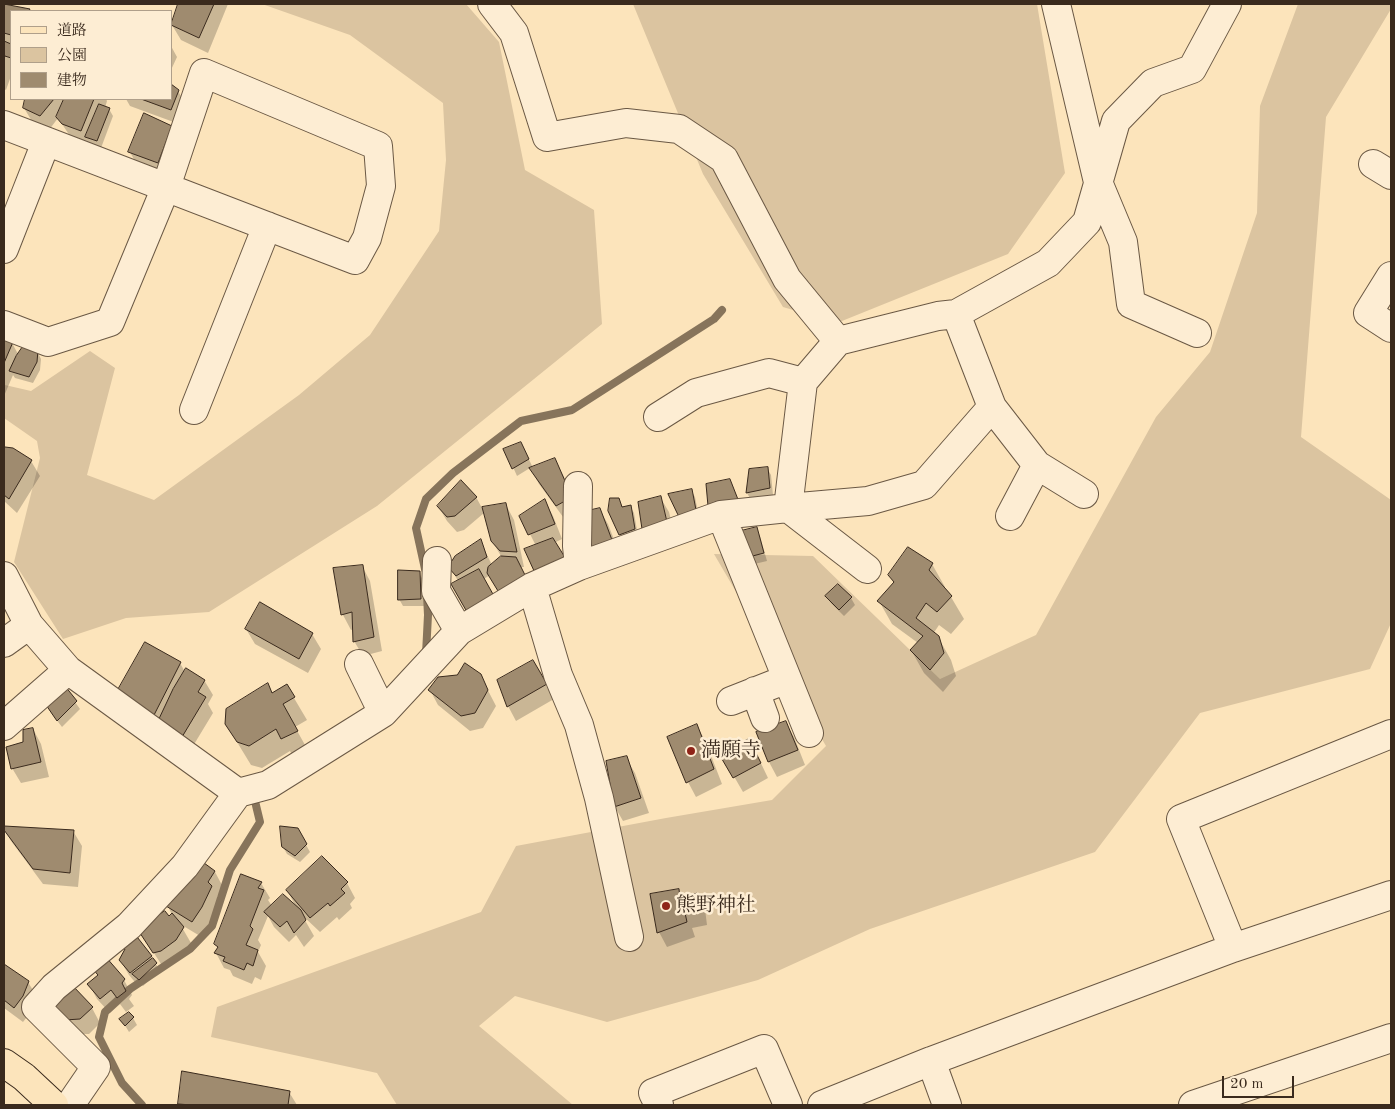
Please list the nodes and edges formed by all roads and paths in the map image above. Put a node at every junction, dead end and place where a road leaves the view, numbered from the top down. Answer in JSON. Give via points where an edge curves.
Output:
{"nodes":[{"id":1,"x":492,"y":4,"type":"edge"},
{"id":2,"x":1056,"y":4,"type":"edge"},
{"id":3,"x":1227,"y":4,"type":"edge"},
{"id":4,"x":4,"y":125,"type":"edge"},
{"id":5,"x":46,"y":142,"type":"junction"},
{"id":6,"x":1098,"y":182,"type":"junction"},
{"id":7,"x":166,"y":188,"type":"junction"},
{"id":8,"x":267,"y":226,"type":"junction"},
{"id":9,"x":4,"y":249,"type":"edge"},
{"id":10,"x":1391,"y":276,"type":"edge"},
{"id":11,"x":956,"y":314,"type":"junction"},
{"id":12,"x":4,"y":325,"type":"edge"},
{"id":13,"x":1391,"y":328,"type":"edge"},
{"id":14,"x":1197,"y":333,"type":"dead end"},
{"id":15,"x":838,"y":341,"type":"junction"},
{"id":16,"x":803,"y":382,"type":"junction"},
{"id":17,"x":992,"y":407,"type":"junction"},
{"id":18,"x":194,"y":410,"type":"dead end"},
{"id":19,"x":658,"y":416,"type":"dead end"},
{"id":20,"x":1038,"y":465,"type":"junction"},
{"id":21,"x":578,"y":486,"type":"dead end"},
{"id":22,"x":1084,"y":494,"type":"dead end"},
{"id":23,"x":788,"y":508,"type":"junction"},
{"id":24,"x":721,"y":515,"type":"junction"},
{"id":25,"x":1010,"y":516,"type":"dead end"},
{"id":26,"x":437,"y":561,"type":"dead end"},
{"id":27,"x":579,"y":566,"type":"junction"},
{"id":28,"x":867,"y":569,"type":"dead end"},
{"id":29,"x":4,"y":576,"type":"edge"},
{"id":30,"x":532,"y":587,"type":"junction"},
{"id":31,"x":29,"y":625,"type":"junction"},
{"id":32,"x":459,"y":631,"type":"junction"},
{"id":33,"x":4,"y":643,"type":"edge"},
{"id":34,"x":359,"y":664,"type":"dead end"},
{"id":35,"x":68,"y":670,"type":"junction"},
{"id":36,"x":787,"y":678,"type":"junction"},
{"id":37,"x":383,"y":713,"type":"junction"},
{"id":38,"x":765,"y":718,"type":"dead end"},
{"id":39,"x":4,"y":726,"type":"edge"},
{"id":40,"x":809,"y":733,"type":"dead end"},
{"id":41,"x":1391,"y":734,"type":"edge"},
{"id":42,"x":238,"y":793,"type":"junction"},
{"id":43,"x":1391,"y":900,"type":"edge"},
{"id":44,"x":629,"y":937,"type":"dead end"},
{"id":45,"x":1233,"y":948,"type":"junction"},
{"id":46,"x":1391,"y":1038,"type":"edge"},
{"id":47,"x":931,"y":1062,"type":"junction"},
{"id":48,"x":4,"y":1063,"type":"edge"},
{"id":49,"x":54,"y":1105,"type":"edge"},
{"id":50,"x":70,"y":1105,"type":"edge"},
{"id":51,"x":659,"y":1105,"type":"edge"},
{"id":52,"x":788,"y":1105,"type":"edge"},
{"id":53,"x":822,"y":1105,"type":"edge"},
{"id":54,"x":947,"y":1105,"type":"edge"},
{"id":55,"x":1192,"y":1105,"type":"edge"}],
"edges":[{"from":1,"to":15,"type":"street","via":[[514,33],[547,137],[626,123],[680,129],[724,158],[787,279]]},
{"from":2,"to":6,"type":"street"},
{"from":3,"to":6,"type":"street","via":[[1192,68],[1153,83],[1116,121]]},
{"from":4,"to":5,"type":"street"},
{"from":5,"to":7,"type":"street"},
{"from":5,"to":9,"type":"street"},
{"from":6,"to":11,"type":"street","via":[[1087,222],[1048,263]]},
{"from":6,"to":14,"type":"street","via":[[1123,242],[1131,304]]},
{"from":7,"to":8,"type":"street"},
{"from":7,"to":8,"type":"street","via":[[204,73],[378,146],[381,186],[367,238],[355,260]]},
{"from":7,"to":12,"type":"street","via":[[110,322],[48,342]]},
{"from":8,"to":18,"type":"street"},
{"from":10,"to":13,"type":"street","via":[[1368,313]]},
{"from":11,"to":15,"type":"street"},
{"from":11,"to":17,"type":"street"},
{"from":15,"to":16,"type":"street"},
{"from":16,"to":19,"type":"street","via":[[769,373],[696,393]]},
{"from":16,"to":23,"type":"street"},
{"from":17,"to":20,"type":"street"},
{"from":17,"to":23,"type":"street","via":[[924,485],[868,501]]},
{"from":20,"to":22,"type":"street"},
{"from":20,"to":25,"type":"street"},
{"from":21,"to":27,"type":"street"},
{"from":23,"to":24,"type":"street"},
{"from":23,"to":28,"type":"street"},
{"from":24,"to":27,"type":"street"},
{"from":24,"to":36,"type":"street"},
{"from":26,"to":32,"type":"street","via":[[436,591]]},
{"from":27,"to":30,"type":"street"},
{"from":29,"to":31,"type":"street"},
{"from":30,"to":32,"type":"street"},
{"from":30,"to":44,"type":"street","via":[[558,675],[579,725],[599,798]]},
{"from":31,"to":33,"type":"street"},
{"from":31,"to":35,"type":"street"},
{"from":32,"to":37,"type":"street"},
{"from":34,"to":37,"type":"street"},
{"from":35,"to":39,"type":"street"},
{"from":35,"to":42,"type":"street"},
{"from":36,"to":38,"type":"street","via":[[743,696]]},
{"from":36,"to":40,"type":"street"},
{"from":37,"to":42,"type":"street","via":[[268,786]]},
{"from":41,"to":45,"type":"street","via":[[1181,819]]},
{"from":42,"to":50,"type":"street","via":[[185,866],[129,926],[54,987],[36,1007],[96,1066]]},
{"from":43,"to":45,"type":"street"},
{"from":45,"to":47,"type":"street"},
{"from":46,"to":55,"type":"street"},
{"from":47,"to":53,"type":"street"},
{"from":47,"to":54,"type":"street"},
{"from":48,"to":49,"type":"main road"},
{"from":51,"to":52,"type":"street","via":[[654,1093],[764,1049]]}]}
